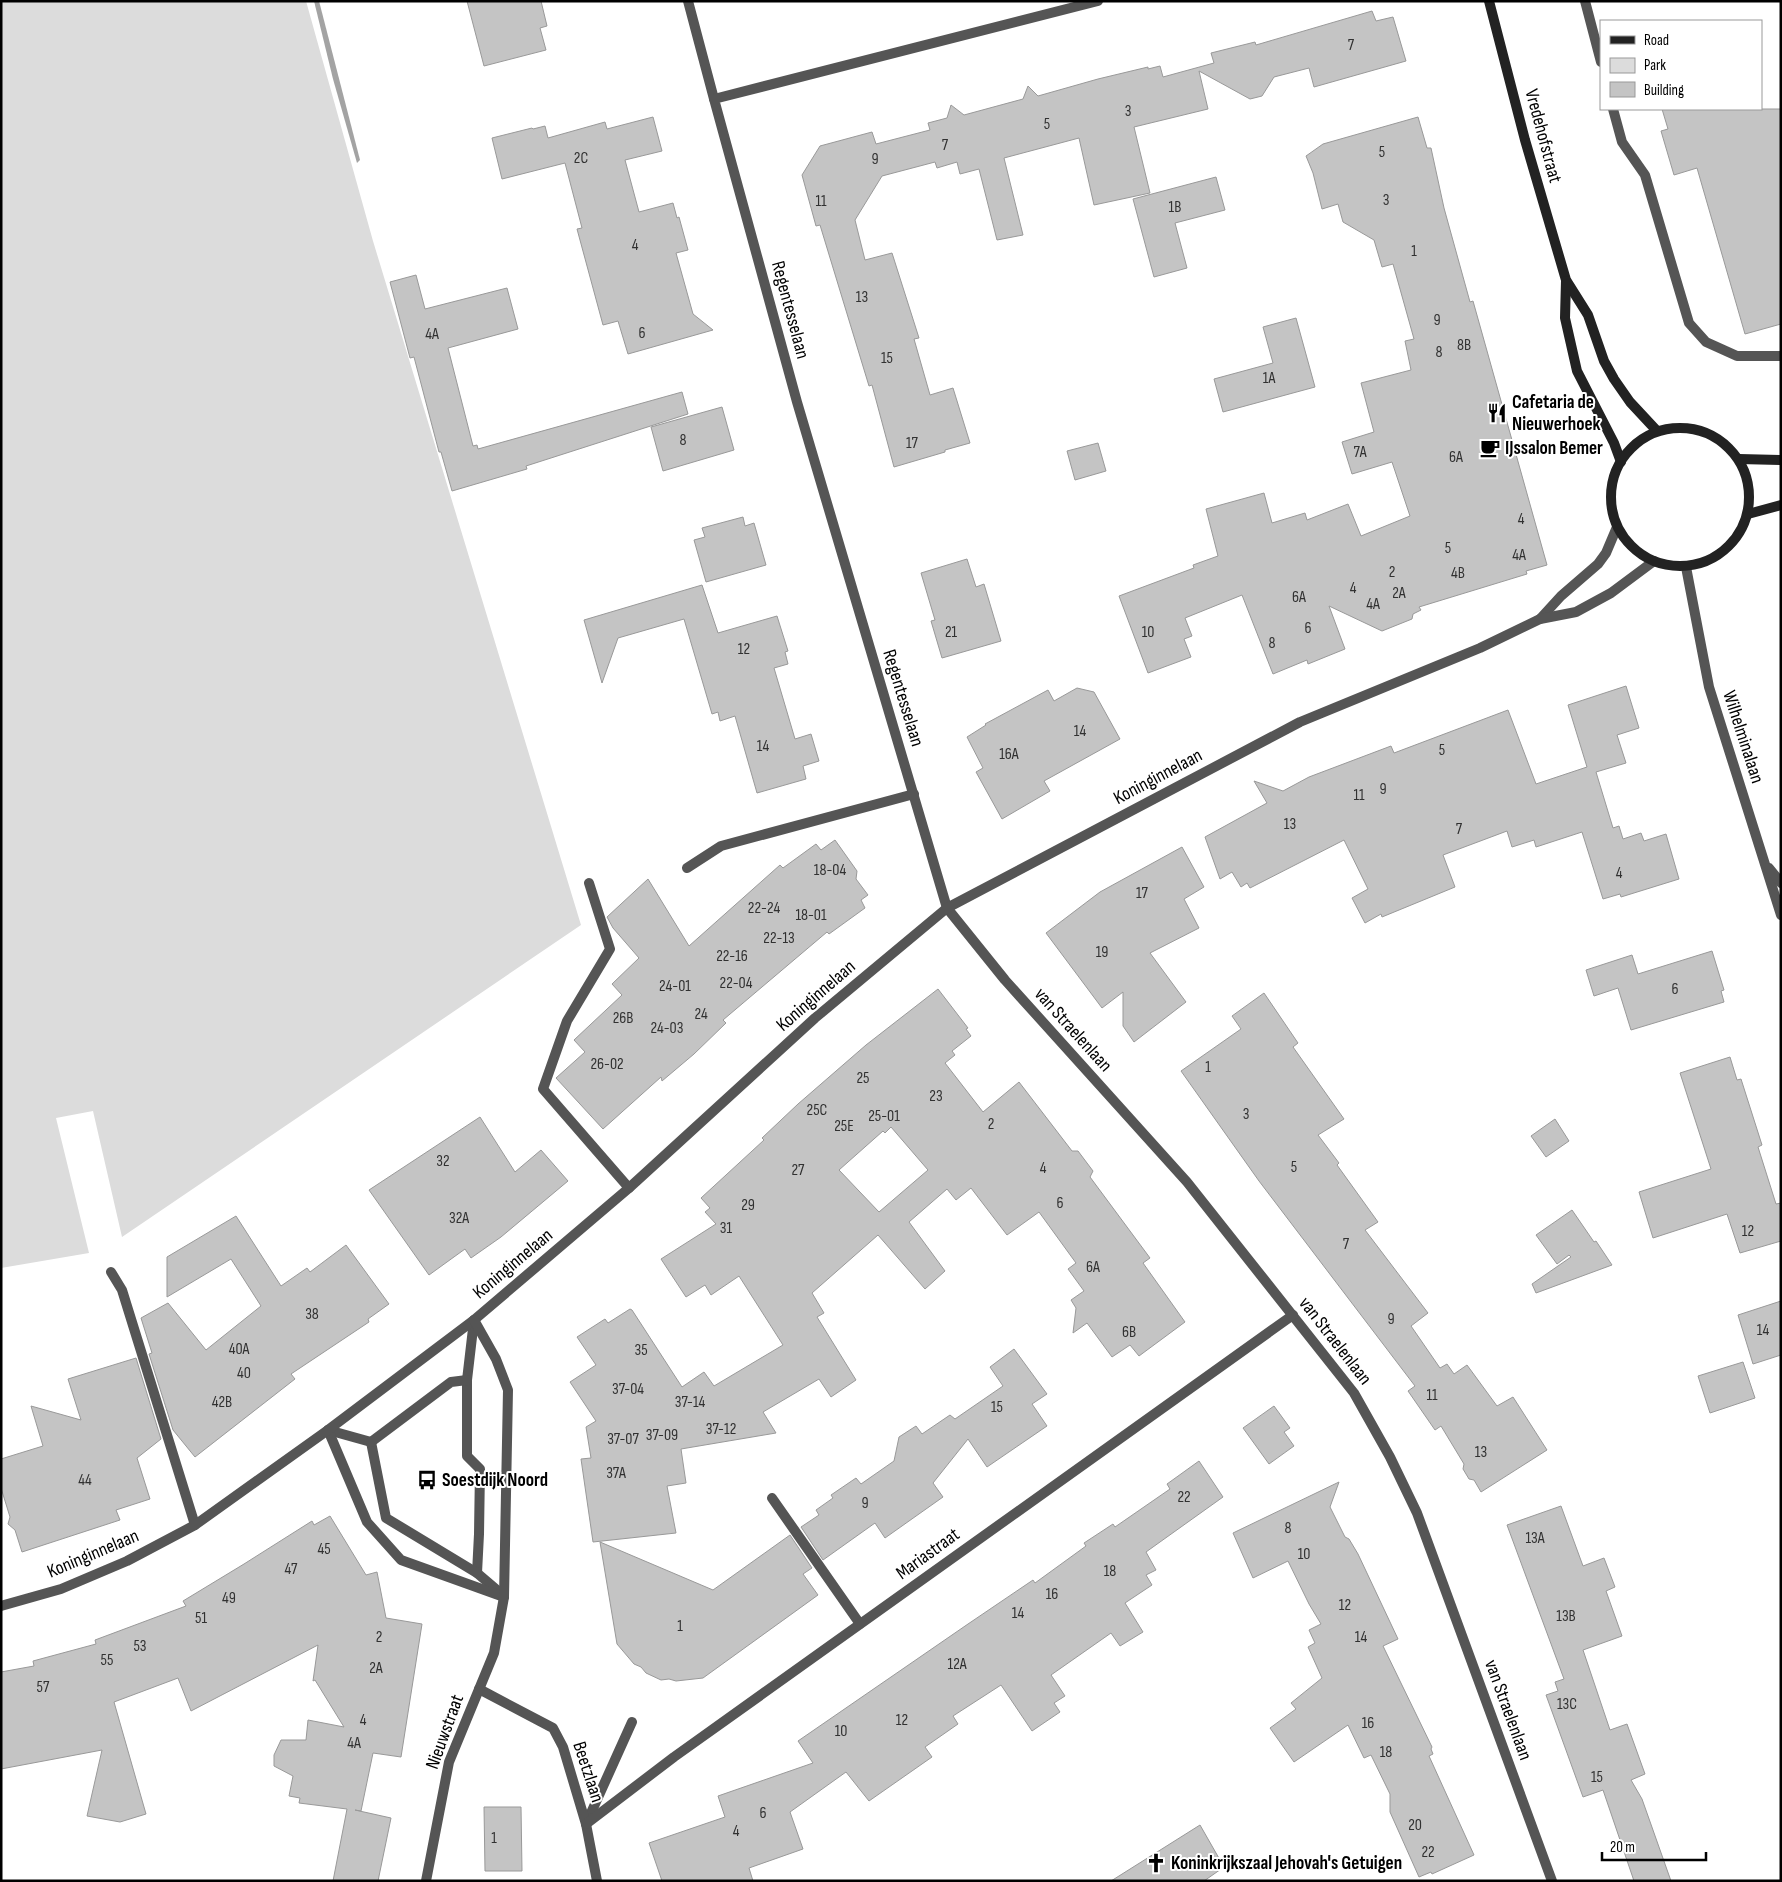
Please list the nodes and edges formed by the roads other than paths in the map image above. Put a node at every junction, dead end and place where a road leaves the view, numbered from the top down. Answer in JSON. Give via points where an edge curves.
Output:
{"nodes":[{"id":1,"x":688,"y":1,"type":"edge"},
{"id":2,"x":1098,"y":1,"type":"edge"},
{"id":3,"x":1489,"y":1,"type":"edge"},
{"id":4,"x":1585,"y":1,"type":"edge"},
{"id":5,"x":1600,"y":58,"type":"edge"},
{"id":6,"x":714,"y":99,"type":"junction"},
{"id":7,"x":1613,"y":110,"type":"edge"},
{"id":8,"x":1566,"y":280,"type":"junction"},
{"id":9,"x":1781,"y":356,"type":"edge"},
{"id":10,"x":1658,"y":431,"type":"junction"},
{"id":11,"x":1739,"y":459,"type":"junction"},
{"id":12,"x":1781,"y":460,"type":"edge"},
{"id":13,"x":1621,"y":462,"type":"junction"},
{"id":14,"x":1781,"y":505,"type":"edge"},
{"id":15,"x":1748,"y":514,"type":"junction"},
{"id":16,"x":1617,"y":527,"type":"junction"},
{"id":17,"x":1654,"y":561,"type":"junction"},
{"id":18,"x":1686,"y":566,"type":"junction"},
{"id":19,"x":1540,"y":619,"type":"junction"},
{"id":20,"x":914,"y":794,"type":"junction"},
{"id":21,"x":1764,"y":862,"type":"junction"},
{"id":22,"x":687,"y":868,"type":"dead end"},
{"id":23,"x":589,"y":882,"type":"dead end"},
{"id":24,"x":1781,"y":883,"type":"edge"},
{"id":25,"x":947,"y":908,"type":"junction"},
{"id":26,"x":1781,"y":915,"type":"edge"},
{"id":27,"x":629,"y":1188,"type":"junction"},
{"id":28,"x":111,"y":1272,"type":"dead end"},
{"id":29,"x":1293,"y":1315,"type":"junction"},
{"id":30,"x":474,"y":1320,"type":"junction"},
{"id":31,"x":467,"y":1380,"type":"junction"},
{"id":32,"x":328,"y":1430,"type":"junction"},
{"id":33,"x":372,"y":1442,"type":"junction"},
{"id":34,"x":772,"y":1498,"type":"dead end"},
{"id":35,"x":195,"y":1526,"type":"junction"},
{"id":36,"x":477,"y":1573,"type":"junction"},
{"id":37,"x":504,"y":1597,"type":"junction"},
{"id":38,"x":1,"y":1606,"type":"edge"},
{"id":39,"x":860,"y":1624,"type":"junction"},
{"id":40,"x":479,"y":1690,"type":"junction"},
{"id":41,"x":632,"y":1722,"type":"dead end"},
{"id":42,"x":586,"y":1824,"type":"junction"},
{"id":43,"x":426,"y":1881,"type":"edge"},
{"id":44,"x":597,"y":1881,"type":"edge"},
{"id":45,"x":1552,"y":1881,"type":"edge"}],
"edges":[{"from":1,"to":6,"type":"street","name":"Regentesselaan"},
{"from":2,"to":6,"type":"street"},
{"from":3,"to":8,"type":"main road","name":"Vredehofstraat"},
{"from":4,"to":5,"type":"street"},
{"from":6,"to":20,"type":"street","name":"Regentesselaan","via":[[797,402]]},
{"from":7,"to":9,"type":"street","via":[[1622,142],[1645,175],[1689,323],[1706,342],[1737,356]]},
{"from":8,"to":10,"type":"main road","name":"Vredehofstraat","via":[[1588,315],[1604,362],[1614,379],[1630,402]]},
{"from":8,"to":13,"type":"main road","name":"Vredehofstraat","via":[[1565,318],[1576,371]]},
{"from":10,"to":11,"type":"main road","via":[[1675,427],[1693,428],[1726,444]]},
{"from":10,"to":13,"type":"main road","via":[[1641,440]]},
{"from":11,"to":12,"type":"main road"},
{"from":11,"to":15,"type":"main road","via":[[1750,495]]},
{"from":13,"to":16,"type":"main road","via":[[1612,482],[1611,497]]},
{"from":14,"to":15,"type":"main road"},
{"from":15,"to":18,"type":"main road","via":[[1743,528],[1726,549],[1702,564]]},
{"from":16,"to":17,"type":"main road","via":[[1628,543]]},
{"from":16,"to":19,"type":"street","name":"Koninginnelaan","via":[[1598,564]]},
{"from":17,"to":18,"type":"main road"},
{"from":17,"to":19,"type":"street","name":"Koninginnelaan","via":[[1576,612]]},
{"from":18,"to":21,"type":"street","name":"Wilhelminalaan","via":[[1709,687]]},
{"from":19,"to":25,"type":"street","name":"Koninginnelaan","via":[[1480,648],[1300,722]]},
{"from":20,"to":22,"type":"street","via":[[720,846]]},
{"from":20,"to":25,"type":"street","name":"Regentesselaan"},
{"from":21,"to":24,"type":"street"},
{"from":21,"to":26,"type":"street","name":"Wilhelminalaan"},
{"from":23,"to":27,"type":"street","via":[[610,949],[567,1021],[543,1089]]},
{"from":25,"to":27,"type":"street","name":"Koninginnelaan","via":[[815,1018]]},
{"from":25,"to":29,"type":"street","name":"van Straelenlaan","via":[[1004,980],[1187,1182]]},
{"from":27,"to":30,"type":"street","name":"Koninginnelaan"},
{"from":28,"to":35,"type":"street","via":[[122,1290]]},
{"from":29,"to":39,"type":"street","name":"Mariastraat"},
{"from":29,"to":45,"type":"street","name":"van Straelenlaan","via":[[1354,1393],[1417,1513]]},
{"from":30,"to":31,"type":"street"},
{"from":30,"to":32,"type":"street","name":"Koninginnelaan"},
{"from":30,"to":37,"type":"street","name":"Nieuwstraat","via":[[496,1359],[508,1390]]},
{"from":31,"to":33,"type":"street","via":[[451,1382]]},
{"from":31,"to":36,"type":"street","via":[[467,1456],[480,1469]]},
{"from":32,"to":33,"type":"street"},
{"from":32,"to":35,"type":"street","name":"Koninginnelaan"},
{"from":32,"to":37,"type":"street","via":[[367,1522],[401,1560]]},
{"from":33,"to":36,"type":"street","via":[[386,1518]]},
{"from":34,"to":39,"type":"street"},
{"from":35,"to":38,"type":"street","name":"Koninginnelaan","via":[[127,1561],[61,1589]]},
{"from":36,"to":37,"type":"street"},
{"from":37,"to":40,"type":"street","name":"Nieuwstraat","via":[[494,1653]]},
{"from":39,"to":42,"type":"street","name":"Mariastraat","via":[[674,1756]]},
{"from":40,"to":42,"type":"street","name":"Beetzlaan","via":[[553,1728],[563,1747]]},
{"from":40,"to":43,"type":"street","name":"Nieuwstraat","via":[[449,1762]]},
{"from":41,"to":42,"type":"street"},
{"from":42,"to":44,"type":"street","name":"Beetzlaan"}]}
